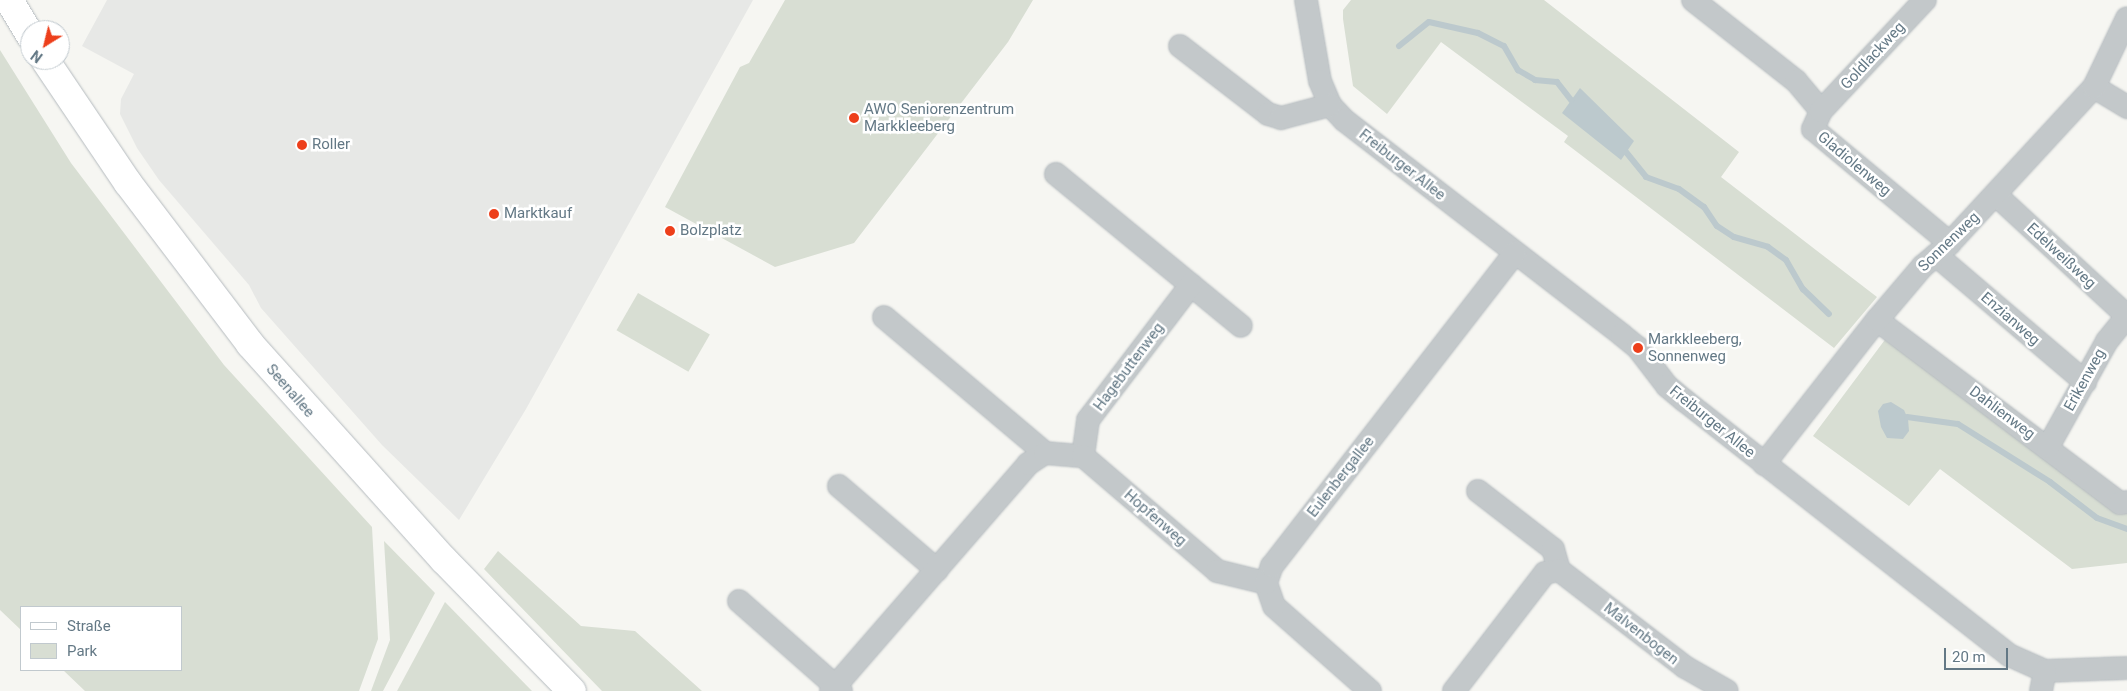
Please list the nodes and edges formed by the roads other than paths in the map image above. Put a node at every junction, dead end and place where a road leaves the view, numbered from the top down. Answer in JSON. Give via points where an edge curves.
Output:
{"nodes":[{"id":1,"x":9,"y":0,"type":"edge"},
{"id":2,"x":1306,"y":0,"type":"edge"},
{"id":3,"x":1693,"y":0,"type":"edge"},
{"id":4,"x":1925,"y":0,"type":"edge"},
{"id":5,"x":2127,"y":18,"type":"edge"},
{"id":6,"x":21,"y":20,"type":"edge"},
{"id":7,"x":1180,"y":46,"type":"dead end"},
{"id":8,"x":53,"y":70,"type":"edge"},
{"id":9,"x":2094,"y":87,"type":"junction"},
{"id":10,"x":1330,"y":105,"type":"junction"},
{"id":11,"x":2127,"y":107,"type":"edge"},
{"id":12,"x":1821,"y":111,"type":"junction"},
{"id":13,"x":1056,"y":174,"type":"dead end"},
{"id":14,"x":1996,"y":196,"type":"junction"},
{"id":15,"x":1943,"y":249,"type":"junction"},
{"id":16,"x":1515,"y":253,"type":"junction"},
{"id":17,"x":1192,"y":285,"type":"junction"},
{"id":18,"x":2127,"y":316,"type":"edge"},
{"id":19,"x":884,"y":317,"type":"dead end"},
{"id":20,"x":1877,"y":320,"type":"junction"},
{"id":21,"x":1241,"y":326,"type":"dead end"},
{"id":22,"x":2084,"y":382,"type":"junction"},
{"id":23,"x":2048,"y":447,"type":"junction"},
{"id":24,"x":1045,"y":453,"type":"junction"},
{"id":25,"x":1083,"y":456,"type":"junction"},
{"id":26,"x":1764,"y":464,"type":"junction"},
{"id":27,"x":839,"y":486,"type":"dead end"},
{"id":28,"x":1478,"y":491,"type":"dead end"},
{"id":29,"x":2127,"y":502,"type":"edge"},
{"id":30,"x":936,"y":570,"type":"junction"},
{"id":31,"x":1560,"y":570,"type":"junction"},
{"id":32,"x":1266,"y":584,"type":"junction"},
{"id":33,"x":739,"y":601,"type":"dead end"},
{"id":34,"x":2127,"y":668,"type":"edge"},
{"id":35,"x":2043,"y":681,"type":"edge"},
{"id":36,"x":836,"y":689,"type":"edge"},
{"id":37,"x":572,"y":691,"type":"edge"},
{"id":38,"x":1370,"y":691,"type":"edge"},
{"id":39,"x":1454,"y":691,"type":"edge"},
{"id":40,"x":1727,"y":691,"type":"edge"}],
"edges":[{"from":1,"to":6,"type":"main road"},
{"from":2,"to":10,"type":"street","name":"Freiburger Allee","via":[[1320,82]]},
{"from":3,"to":12,"type":"street","name":"Gladiolenweg","via":[[1796,81]]},
{"from":4,"to":12,"type":"street","name":"Goldlackweg"},
{"from":5,"to":9,"type":"street","name":"Sonnenweg"},
{"from":7,"to":10,"type":"street","via":[[1268,114],[1281,118]]},
{"from":8,"to":37,"type":"main road","name":"Seenallee","via":[[128,183],[250,344],[444,560]]},
{"from":9,"to":11,"type":"street"},
{"from":9,"to":14,"type":"street","name":"Sonnenweg"},
{"from":10,"to":16,"type":"street","name":"Freiburger Allee","via":[[1344,120]]},
{"from":12,"to":15,"type":"street","name":"Gladiolenweg","via":[[1813,129]]},
{"from":13,"to":17,"type":"street"},
{"from":14,"to":15,"type":"street","name":"Sonnenweg"},
{"from":14,"to":18,"type":"street","name":"Edelweißweg"},
{"from":15,"to":20,"type":"street","name":"Sonnenweg"},
{"from":15,"to":22,"type":"street","name":"Enzianweg"},
{"from":16,"to":26,"type":"street","name":"Freiburger Allee","via":[[1638,348],[1667,386]]},
{"from":16,"to":32,"type":"street","name":"Eulenbergallee","via":[[1272,566]]},
{"from":17,"to":21,"type":"street"},
{"from":17,"to":25,"type":"street","name":"Hagebuttenweg","via":[[1088,420]]},
{"from":18,"to":22,"type":"street","name":"Erikenweg","via":[[2106,341]]},
{"from":19,"to":24,"type":"street"},
{"from":20,"to":23,"type":"street","name":"Dahlienweg"},
{"from":20,"to":26,"type":"street","name":"Sonnenweg"},
{"from":22,"to":23,"type":"street","name":"Erikenweg"},
{"from":23,"to":29,"type":"street","name":"Dahlienweg","via":[[2120,502]]},
{"from":24,"to":25,"type":"street"},
{"from":24,"to":30,"type":"street","via":[[1028,464]]},
{"from":25,"to":32,"type":"street","name":"Hopfenweg","via":[[1217,571]]},
{"from":26,"to":35,"type":"street","name":"Freiburger Allee"},
{"from":27,"to":30,"type":"street"},
{"from":28,"to":31,"type":"street","name":"Malvenbogen","via":[[1553,549]]},
{"from":30,"to":36,"type":"street"},
{"from":31,"to":39,"type":"street","via":[[1546,573]]},
{"from":31,"to":40,"type":"street","name":"Malvenbogen","via":[[1685,668]]},
{"from":32,"to":38,"type":"street","via":[[1274,606]]},
{"from":33,"to":36,"type":"street"},
{"from":34,"to":35,"type":"street","name":"Freiburger Allee"}]}
